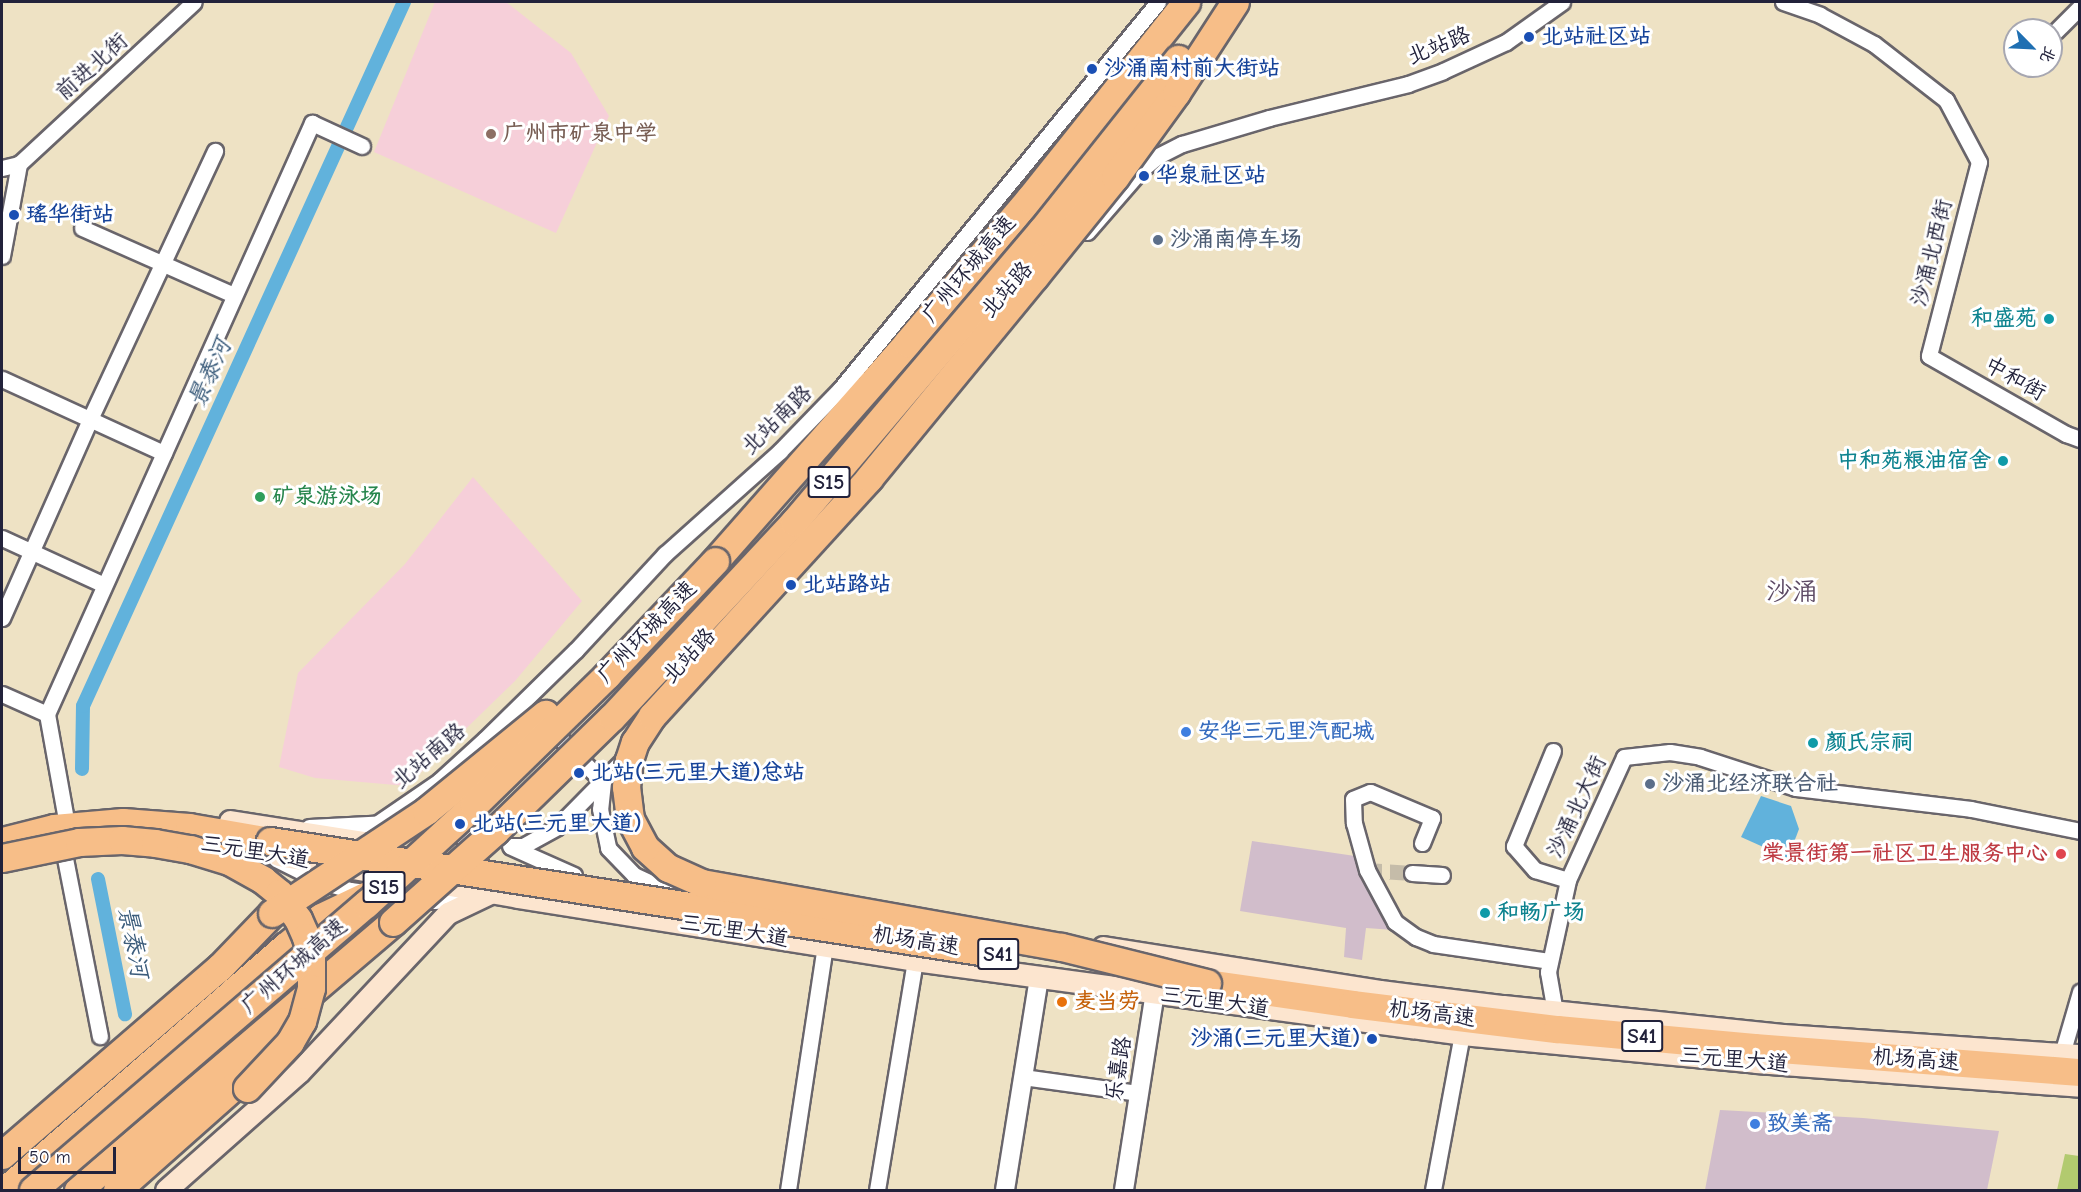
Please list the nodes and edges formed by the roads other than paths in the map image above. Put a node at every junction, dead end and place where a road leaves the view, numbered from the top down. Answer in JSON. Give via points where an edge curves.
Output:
{"nodes":[{"id":1,"x":194,"y":2,"type":"edge"},
{"id":2,"x":1158,"y":2,"type":"edge"},
{"id":3,"x":1186,"y":2,"type":"edge"},
{"id":4,"x":1222,"y":2,"type":"edge"},
{"id":5,"x":1235,"y":2,"type":"edge"},
{"id":6,"x":1562,"y":2,"type":"edge"},
{"id":7,"x":1783,"y":2,"type":"edge"},
{"id":8,"x":2079,"y":7,"type":"edge"},
{"id":9,"x":2063,"y":24,"type":"edge"},
{"id":10,"x":362,"y":146,"type":"dead end"},
{"id":11,"x":215,"y":151,"type":"dead end"},
{"id":12,"x":19,"y":164,"type":"junction"},
{"id":13,"x":2,"y":168,"type":"edge"},
{"id":14,"x":82,"y":228,"type":"dead end"},
{"id":15,"x":2,"y":256,"type":"edge"},
{"id":16,"x":163,"y":263,"type":"junction"},
{"id":17,"x":234,"y":295,"type":"junction"},
{"id":18,"x":1929,"y":356,"type":"joint"},
{"id":19,"x":2,"y":379,"type":"edge"},
{"id":20,"x":90,"y":419,"type":"junction"},
{"id":21,"x":2079,"y":439,"type":"edge"},
{"id":22,"x":164,"y":453,"type":"junction"},
{"id":23,"x":2,"y":538,"type":"edge"},
{"id":24,"x":31,"y":551,"type":"junction"},
{"id":25,"x":715,"y":561,"type":"junction"},
{"id":26,"x":104,"y":585,"type":"junction"},
{"id":27,"x":2,"y":618,"type":"edge"},
{"id":28,"x":2,"y":694,"type":"edge"},
{"id":29,"x":524,"y":701,"type":"junction"},
{"id":30,"x":46,"y":714,"type":"junction"},
{"id":31,"x":1553,"y":751,"type":"dead end"},
{"id":32,"x":603,"y":782,"type":"junction"},
{"id":33,"x":65,"y":814,"type":"junction"},
{"id":34,"x":378,"y":823,"type":"junction"},
{"id":35,"x":285,"y":829,"type":"junction"},
{"id":36,"x":2,"y":831,"type":"edge"},
{"id":37,"x":2079,"y":831,"type":"edge"},
{"id":38,"x":2,"y":841,"type":"edge"},
{"id":39,"x":62,"y":843,"type":"junction"},
{"id":40,"x":1422,"y":843,"type":"dead end"},
{"id":41,"x":510,"y":846,"type":"junction"},
{"id":42,"x":2,"y":860,"type":"edge"},
{"id":43,"x":1412,"y":873,"type":"tunnel mouth"},
{"id":44,"x":574,"y":875,"type":"junction"},
{"id":45,"x":1442,"y":875,"type":"dead end"},
{"id":46,"x":1568,"y":880,"type":"junction"},
{"id":47,"x":666,"y":890,"type":"junction"},
{"id":48,"x":490,"y":892,"type":"junction"},
{"id":49,"x":272,"y":913,"type":"junction"},
{"id":50,"x":393,"y":922,"type":"junction"},
{"id":51,"x":790,"y":922,"type":"junction"},
{"id":52,"x":825,"y":946,"type":"junction"},
{"id":53,"x":1160,"y":954,"type":"junction"},
{"id":54,"x":915,"y":960,"type":"junction"},
{"id":55,"x":1549,"y":961,"type":"junction"},
{"id":56,"x":1039,"y":978,"type":"junction"},
{"id":57,"x":1206,"y":982,"type":"junction"},
{"id":58,"x":2079,"y":992,"type":"edge"},
{"id":59,"x":1155,"y":994,"type":"junction"},
{"id":60,"x":1554,"y":1012,"type":"junction"},
{"id":61,"x":1462,"y":1034,"type":"junction"},
{"id":62,"x":100,"y":1036,"type":"dead end"},
{"id":63,"x":2074,"y":1060,"type":"edge"},
{"id":64,"x":1023,"y":1077,"type":"junction"},
{"id":65,"x":2079,"y":1086,"type":"edge"},
{"id":66,"x":1139,"y":1093,"type":"junction"},
{"id":67,"x":2,"y":1137,"type":"edge"},
{"id":68,"x":2,"y":1155,"type":"edge"},
{"id":69,"x":5,"y":1191,"type":"edge"},
{"id":70,"x":33,"y":1191,"type":"edge"},
{"id":71,"x":78,"y":1191,"type":"edge"},
{"id":72,"x":117,"y":1191,"type":"edge"},
{"id":73,"x":132,"y":1191,"type":"edge"},
{"id":74,"x":166,"y":1191,"type":"edge"},
{"id":75,"x":788,"y":1191,"type":"edge"},
{"id":76,"x":877,"y":1191,"type":"edge"},
{"id":77,"x":1005,"y":1191,"type":"edge"},
{"id":78,"x":1124,"y":1191,"type":"edge"},
{"id":79,"x":1433,"y":1191,"type":"edge"}],
"edges":[{"from":1,"to":12,"type":"street","name":"前进北街"},
{"from":2,"to":29,"type":"street","name":"北站南路","via":[[842,388],[780,451],[665,554]]},
{"from":3,"to":25,"type":"highway","name":"广州环城高速","number":"S15","via":[[1015,215]]},
{"from":4,"to":50,"type":"highway","name":"广州环城高速","number":"S15","bridge":true,"via":[[1041,231],[794,522],[612,717],[495,831]]},
{"from":5,"to":57,"type":"highway","bridge":true,"via":[[1148,133],[1043,267],[869,478],[652,716],[635,742],[626,787],[630,819],[645,847],[668,868],[702,884],[1061,947]]},
{"from":6,"to":32,"type":"street","name":"北站路","via":[[1506,42],[1443,71],[1408,84],[1235,128],[1182,144],[1158,156],[1128,184],[815,551]]},
{"from":7,"to":18,"type":"street","name":"沙涌北西街","via":[[1820,15],[1875,44],[1946,100],[1979,162]]},
{"from":8,"to":9,"type":"street"},
{"from":10,"to":17,"type":"street","via":[[312,123]]},
{"from":11,"to":16,"type":"street"},
{"from":12,"to":13,"type":"street"},
{"from":12,"to":15,"type":"street"},
{"from":14,"to":16,"type":"street"},
{"from":16,"to":17,"type":"street"},
{"from":16,"to":20,"type":"street"},
{"from":17,"to":22,"type":"street"},
{"from":18,"to":21,"type":"street","name":"中和街"},
{"from":19,"to":20,"type":"street"},
{"from":20,"to":22,"type":"street"},
{"from":20,"to":24,"type":"street"},
{"from":22,"to":26,"type":"street"},
{"from":23,"to":24,"type":"street"},
{"from":24,"to":26,"type":"street"},
{"from":24,"to":27,"type":"street"},
{"from":25,"to":49,"type":"highway","bridge":true,"via":[[473,774],[426,811]]},
{"from":25,"to":70,"type":"highway","name":"广州环城高速","number":"S15","bridge":true,"via":[[474,805],[366,904]]},
{"from":26,"to":30,"type":"street"},
{"from":28,"to":30,"type":"street"},
{"from":29,"to":32,"type":"street"},
{"from":29,"to":34,"type":"street","name":"北站南路","via":[[439,781]]},
{"from":30,"to":33,"type":"street"},
{"from":31,"to":46,"type":"street","via":[[1514,846],[1535,870]]},
{"from":32,"to":41,"type":"street","name":"北站路","via":[[557,827],[523,846]]},
{"from":32,"to":47,"type":"street","via":[[600,809],[609,848],[634,874]]},
{"from":33,"to":35,"type":"main road","name":"三元里大道","via":[[147,812]]},
{"from":33,"to":36,"type":"main road","name":"三元里大道"},
{"from":34,"to":35,"type":"street"},
{"from":34,"to":41,"type":"street","via":[[441,830]]},
{"from":35,"to":44,"type":"main road","name":"三元里大道"},
{"from":37,"to":46,"type":"street","name":"沙涌北大街","via":[[1971,809],[1796,788],[1700,757],[1670,752],[1624,757]]},
{"from":38,"to":51,"type":"highway","bridge":true,"via":[[89,824],[160,824]]},
{"from":39,"to":42,"type":"main road","name":"三元里大道"},
{"from":39,"to":48,"type":"main road","name":"三元里大道","via":[[100,838],[152,839],[269,854]]},
{"from":39,"to":62,"type":"street"},
{"from":40,"to":55,"type":"street","via":[[1432,818],[1371,792],[1353,799],[1354,823],[1367,870],[1395,922],[1433,944]]},
{"from":41,"to":44,"type":"street"},
{"from":42,"to":73,"type":"highway","bridge":true,"via":[[51,846],[94,840],[190,849],[229,861],[262,880],[285,902],[303,928],[310,957],[311,988],[302,1021],[290,1042],[263,1073]]},
{"from":43,"to":45,"type":"street"},
{"from":44,"to":47,"type":"main road","name":"三元里大道"},
{"from":46,"to":55,"type":"street","name":"沙涌北大街"},
{"from":47,"to":53,"type":"main road","name":"三元里大道"},
{"from":48,"to":52,"type":"main road","name":"三元里大道"},
{"from":48,"to":74,"type":"main road","via":[[448,913],[299,1072]]},
{"from":49,"to":67,"type":"highway","via":[[210,955],[136,1015]]},
{"from":49,"to":68,"type":"highway","via":[[219,968]]},
{"from":50,"to":71,"type":"highway","name":"广州环城高速","number":"S15","bridge":true},
{"from":50,"to":72,"type":"highway","bridge":true,"via":[[243,1080]]},
{"from":51,"to":57,"type":"highway","name":"机场高速","number":"S41","bridge":true},
{"from":51,"to":69,"type":"highway","bridge":true,"via":[[673,917],[443,884],[402,887],[365,896],[321,917],[285,946]]},
{"from":52,"to":54,"type":"main road","name":"三元里大道"},
{"from":52,"to":75,"type":"street"},
{"from":53,"to":57,"type":"main road","name":"三元里大道"},
{"from":53,"to":59,"type":"street","name":"乐嘉路"},
{"from":54,"to":56,"type":"main road","name":"三元里大道"},
{"from":54,"to":76,"type":"street"},
{"from":55,"to":60,"type":"street","name":"沙涌北大街"},
{"from":56,"to":59,"type":"main road","name":"三元里大道"},
{"from":56,"to":64,"type":"street"},
{"from":57,"to":59,"type":"main road","name":"三元里大道"},
{"from":57,"to":60,"type":"main road","name":"三元里大道","via":[[1380,991]]},
{"from":57,"to":61,"type":"main road","name":"三元里大道"},
{"from":57,"to":63,"type":"highway","name":"机场高速","number":"S41","via":[[1557,1029],[1786,1050]]},
{"from":58,"to":63,"type":"street"},
{"from":59,"to":66,"type":"street","name":"乐嘉路"},
{"from":60,"to":63,"type":"main road","name":"三元里大道"},
{"from":61,"to":65,"type":"main road","name":"三元里大道","via":[[1756,1062]]},
{"from":61,"to":79,"type":"street"},
{"from":64,"to":66,"type":"street"},
{"from":64,"to":77,"type":"street"},
{"from":66,"to":78,"type":"street","name":"乐嘉路"}]}
